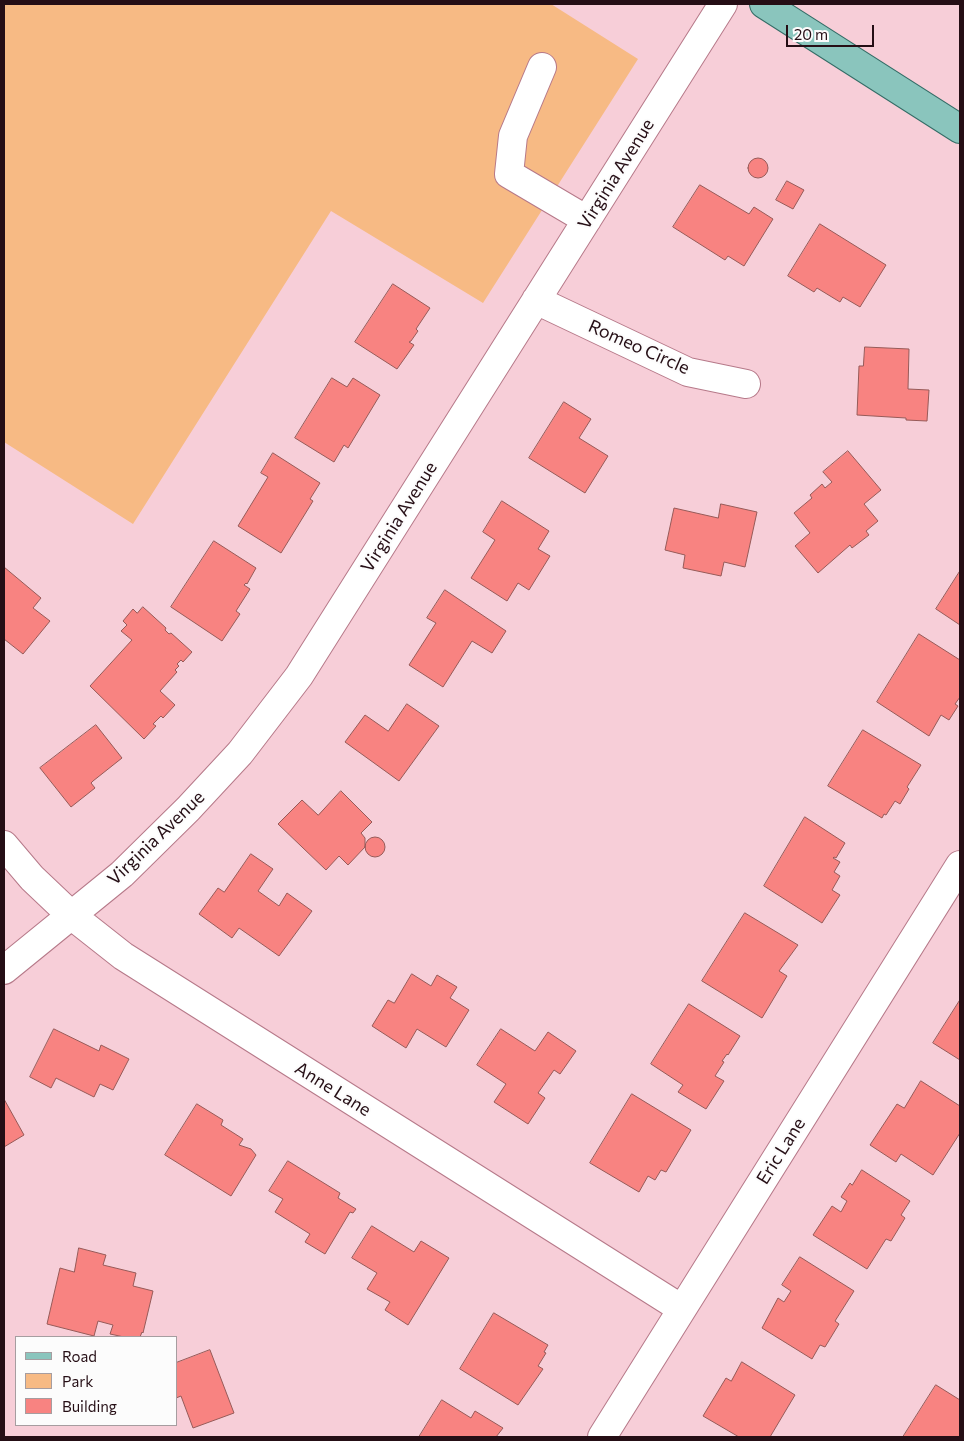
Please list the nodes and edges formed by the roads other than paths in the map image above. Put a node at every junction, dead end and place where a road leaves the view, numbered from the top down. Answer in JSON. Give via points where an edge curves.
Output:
{"nodes":[{"id":1,"x":723,"y":4,"type":"edge"},
{"id":2,"x":764,"y":4,"type":"edge"},
{"id":3,"x":542,"y":66,"type":"dead end"},
{"id":4,"x":960,"y":129,"type":"edge"},
{"id":5,"x":587,"y":220,"type":"junction"},
{"id":6,"x":536,"y":300,"type":"junction"},
{"id":7,"x":746,"y":384,"type":"dead end"},
{"id":8,"x":4,"y":845,"type":"edge"},
{"id":9,"x":957,"y":876,"type":"edge"},
{"id":10,"x":72,"y":915,"type":"junction"},
{"id":11,"x":4,"y":970,"type":"edge"},
{"id":12,"x":682,"y":1309,"type":"junction"},
{"id":13,"x":602,"y":1437,"type":"edge"}],
"edges":[{"from":1,"to":5,"type":"street","name":"Virginia Avenue"},
{"from":2,"to":4,"type":"main road"},
{"from":3,"to":5,"type":"street","via":[[513,136],[509,174]]},
{"from":5,"to":6,"type":"street","name":"Virginia Avenue"},
{"from":6,"to":7,"type":"street","name":"Romeo Circle","via":[[688,372]]},
{"from":6,"to":10,"type":"street","name":"Virginia Avenue","via":[[281,699],[240,753],[188,809],[122,874]]},
{"from":8,"to":10,"type":"street","name":"Anne Lane","via":[[32,878]]},
{"from":9,"to":12,"type":"street","name":"Eric Lane"},
{"from":10,"to":11,"type":"street","name":"Virginia Avenue"},
{"from":10,"to":12,"type":"street","name":"Anne Lane","via":[[123,956]]},
{"from":12,"to":13,"type":"street","name":"Eric Lane"}]}
